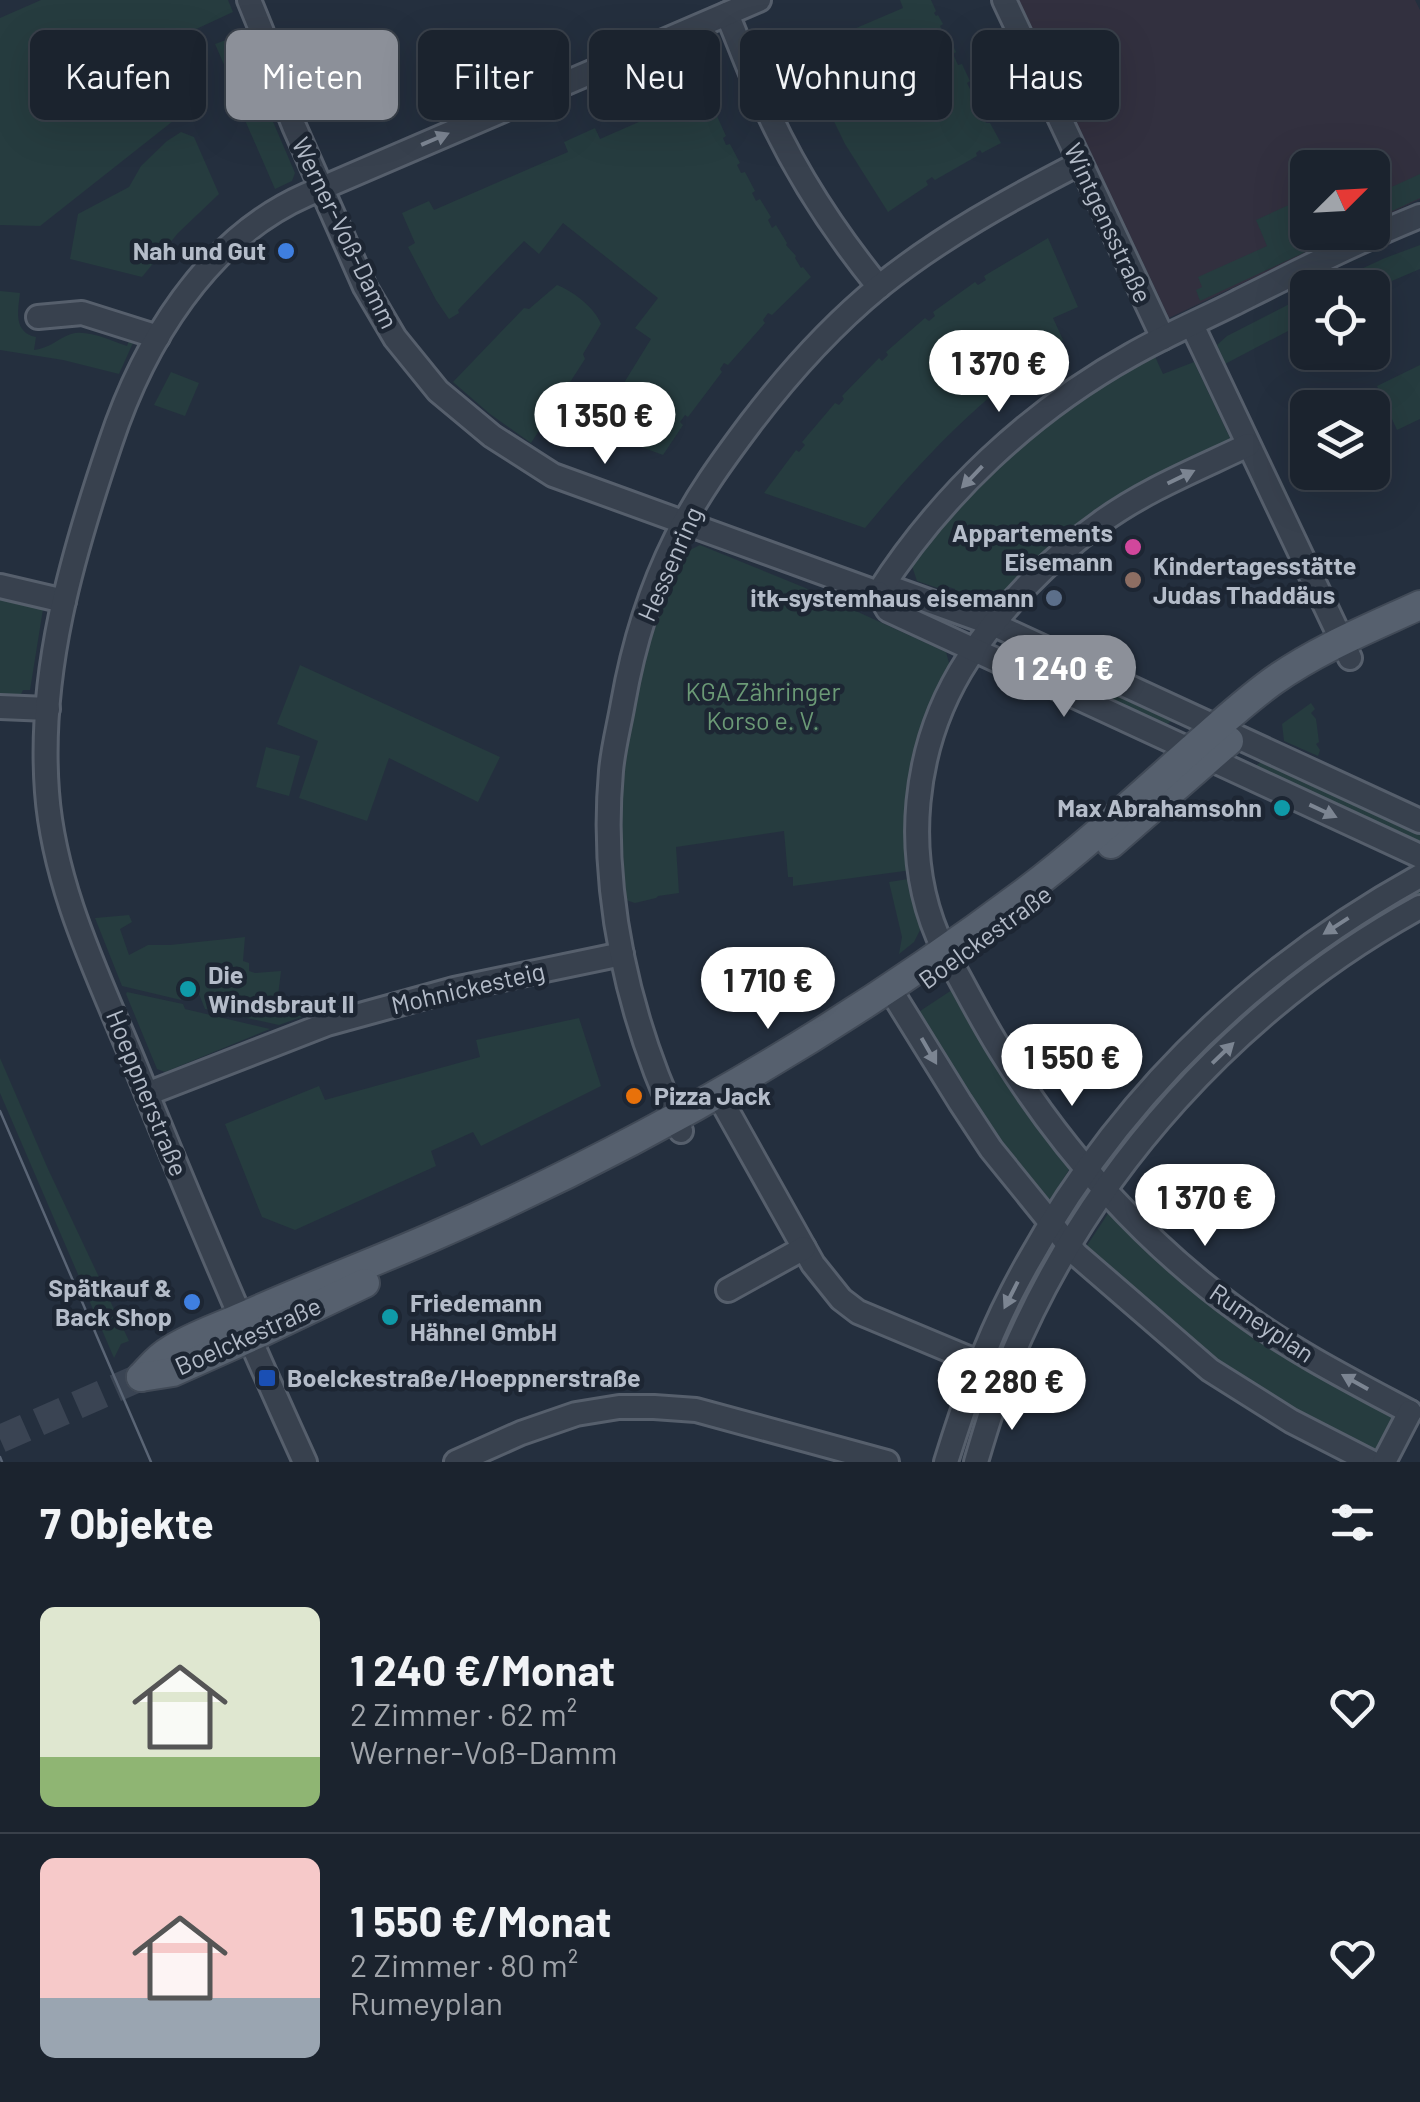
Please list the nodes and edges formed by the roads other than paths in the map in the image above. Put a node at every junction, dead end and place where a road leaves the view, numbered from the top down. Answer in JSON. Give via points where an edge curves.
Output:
{"nodes":[{"id":1,"x":249,"y":0,"type":"edge"},
{"id":2,"x":759,"y":0,"type":"edge"},
{"id":3,"x":1004,"y":0,"type":"edge"},
{"id":4,"x":727,"y":14,"type":"junction"},
{"id":5,"x":1080,"y":163,"type":"junction"},
{"id":6,"x":322,"y":188,"type":"junction"},
{"id":7,"x":1420,"y":216,"type":"edge"},
{"id":8,"x":879,"y":287,"type":"junction"},
{"id":9,"x":38,"y":317,"type":"dead end"},
{"id":10,"x":1192,"y":325,"type":"junction"},
{"id":11,"x":158,"y":336,"type":"junction"},
{"id":12,"x":1163,"y":338,"type":"junction"},
{"id":13,"x":1248,"y":445,"type":"junction"},
{"id":14,"x":685,"y":522,"type":"junction"},
{"id":15,"x":0,"y":586,"type":"edge"},
{"id":16,"x":878,"y":593,"type":"junction"},
{"id":17,"x":64,"y":601,"type":"junction"},
{"id":18,"x":1420,"y":605,"type":"edge"},
{"id":19,"x":1420,"y":623,"type":"edge"},
{"id":20,"x":995,"y":625,"type":"junction"},
{"id":21,"x":975,"y":650,"type":"junction"},
{"id":22,"x":1346,"y":650,"type":"junction"},
{"id":23,"x":0,"y":707,"type":"edge"},
{"id":24,"x":48,"y":709,"type":"junction"},
{"id":25,"x":1226,"y":731,"type":"junction"},
{"id":26,"x":1201,"y":754,"type":"junction"},
{"id":27,"x":1420,"y":821,"type":"edge"},
{"id":28,"x":1420,"y":856,"type":"edge"},
{"id":29,"x":1420,"y":876,"type":"edge"},
{"id":30,"x":1420,"y":907,"type":"edge"},
{"id":31,"x":622,"y":954,"type":"junction"},
{"id":32,"x":948,"y":956,"type":"junction"},
{"id":33,"x":893,"y":994,"type":"junction"},
{"id":34,"x":147,"y":1094,"type":"junction"},
{"id":35,"x":725,"y":1107,"type":"junction"},
{"id":36,"x":678,"y":1125,"type":"junction"},
{"id":37,"x":1086,"y":1169,"type":"junction"},
{"id":38,"x":1105,"y":1190,"type":"junction"},
{"id":39,"x":1051,"y":1224,"type":"junction"},
{"id":40,"x":1069,"y":1246,"type":"junction"},
{"id":41,"x":804,"y":1248,"type":"junction"},
{"id":42,"x":728,"y":1290,"type":"dead end"},
{"id":43,"x":244,"y":1328,"type":"junction"},
{"id":44,"x":980,"y":1363,"type":"junction"},
{"id":45,"x":1005,"y":1374,"type":"junction"},
{"id":46,"x":1415,"y":1409,"type":"edge"},
{"id":47,"x":305,"y":1462,"type":"edge"},
{"id":48,"x":456,"y":1462,"type":"edge"},
{"id":49,"x":888,"y":1462,"type":"edge"},
{"id":50,"x":946,"y":1462,"type":"edge"},
{"id":51,"x":976,"y":1462,"type":"edge"},
{"id":52,"x":1371,"y":1462,"type":"edge"},
{"id":53,"x":1384,"y":1462,"type":"edge"}],
"edges":[{"from":1,"to":6,"type":"street","name":"Werner-Voß-Damm"},
{"from":2,"to":4,"type":"street","name":"Hoeppnerstraße"},
{"from":3,"to":5,"type":"street","name":"Wintgensstraße"},
{"from":6,"to":4,"type":"street","name":"Hoeppnerstraße","one_way":true},
{"from":4,"to":8,"type":"street","via":[[818,206]]},
{"from":5,"to":8,"type":"street","name":"Hessenring","via":[[953,234]]},
{"from":5,"to":12,"type":"street","name":"Wintgensstraße"},
{"from":6,"to":11,"type":"street","name":"Hoeppnerstraße","via":[[267,214],[236,240]]},
{"from":6,"to":14,"type":"street","name":"Werner-Voß-Damm","via":[[382,318],[438,391],[554,475]]},
{"from":7,"to":10,"type":"street"},
{"from":8,"to":14,"type":"street","name":"Hessenring","via":[[770,397]]},
{"from":9,"to":11,"type":"street","via":[[82,313]]},
{"from":10,"to":12,"type":"street"},
{"from":10,"to":13,"type":"street"},
{"from":11,"to":17,"type":"street","name":"Hoeppnerstraße","via":[[116,426]]},
{"from":12,"to":16,"type":"street","one_way":true,"via":[[1082,386],[1001,447],[921,533]]},
{"from":20,"to":13,"type":"street","name":"Rumeyplan","one_way":true,"via":[[1031,581],[1099,523]]},
{"from":13,"to":22,"type":"street"},
{"from":14,"to":16,"type":"street","name":"Werner-Voß-Damm"},
{"from":14,"to":31,"type":"street","name":"Hessenring","via":[[636,644],[612,768],[611,882]]},
{"from":15,"to":17,"type":"street"},
{"from":16,"to":20,"type":"street","name":"Werner-Voß-Damm","via":[[895,589]]},
{"from":16,"to":21,"type":"street","name":"Werner-Voß-Damm","via":[[888,610]]},
{"from":17,"to":24,"type":"street","name":"Hoeppnerstraße"},
{"from":18,"to":22,"type":"main road","name":"Boelckestraße"},
{"from":19,"to":22,"type":"main road","name":"Boelckestraße"},
{"from":20,"to":21,"type":"street","name":"Rumeyplan"},
{"from":20,"to":25,"type":"street","name":"Werner-Voß-Damm"},
{"from":21,"to":26,"type":"street","name":"Werner-Voß-Damm"},
{"from":21,"to":32,"type":"street","name":"Rumeyplan","via":[[935,728],[920,782],[924,895]]},
{"from":22,"to":25,"type":"main road","name":"Boelckestraße"},
{"from":23,"to":24,"type":"street"},
{"from":24,"to":34,"type":"street","name":"Hoeppnerstraße","via":[[47,791],[60,868]]},
{"from":25,"to":26,"type":"main road","name":"Boelckestraße"},
{"from":25,"to":27,"type":"street","name":"Werner-Voß-Damm"},
{"from":26,"to":28,"type":"street","name":"Werner-Voß-Damm","one_way":true},
{"from":26,"to":32,"type":"main road","name":"Boelckestraße","via":[[1085,864]]},
{"from":29,"to":37,"type":"street","one_way":true,"via":[[1302,949],[1229,1010],[1133,1108]]},
{"from":38,"to":30,"type":"street","one_way":true,"via":[[1180,1096],[1246,1031],[1318,971]]},
{"from":31,"to":34,"type":"street","name":"Mohnickesteig","via":[[327,1024]]},
{"from":31,"to":36,"type":"street","name":"Hessenring","via":[[642,1032]]},
{"from":32,"to":33,"type":"main road","name":"Boelckestraße"},
{"from":32,"to":37,"type":"street","name":"Rumeyplan","via":[[1020,1081]]},
{"from":33,"to":35,"type":"main road","name":"Boelckestraße"},
{"from":33,"to":36,"type":"main road","name":"Boelckestraße"},
{"from":33,"to":39,"type":"street","one_way":true,"via":[[991,1149]]},
{"from":34,"to":43,"type":"street","name":"Hoeppnerstraße"},
{"from":35,"to":36,"type":"main road","name":"Boelckestraße"},
{"from":35,"to":41,"type":"street"},
{"from":36,"to":43,"type":"main road","name":"Boelckestraße","via":[[343,1272]]},
{"from":37,"to":38,"type":"street","name":"Rumeyplan"},
{"from":37,"to":39,"type":"street"},
{"from":38,"to":40,"type":"street"},
{"from":46,"to":38,"type":"street","name":"Rumeyplan","one_way":true,"via":[[1301,1352],[1237,1310]]},
{"from":39,"to":40,"type":"street"},
{"from":39,"to":44,"type":"street","one_way":true},
{"from":40,"to":45,"type":"street"},
{"from":40,"to":52,"type":"street","via":[[1204,1366]]},
{"from":41,"to":42,"type":"street"},
{"from":41,"to":44,"type":"street","via":[[858,1312]]},
{"from":43,"to":47,"type":"street","name":"Hoeppnerstraße"},
{"from":44,"to":45,"type":"street"},
{"from":44,"to":50,"type":"street"},
{"from":45,"to":51,"type":"street"},
{"from":46,"to":53,"type":"street"},
{"from":48,"to":49,"type":"street","via":[[566,1417],[654,1407],[696,1410]]}]}
